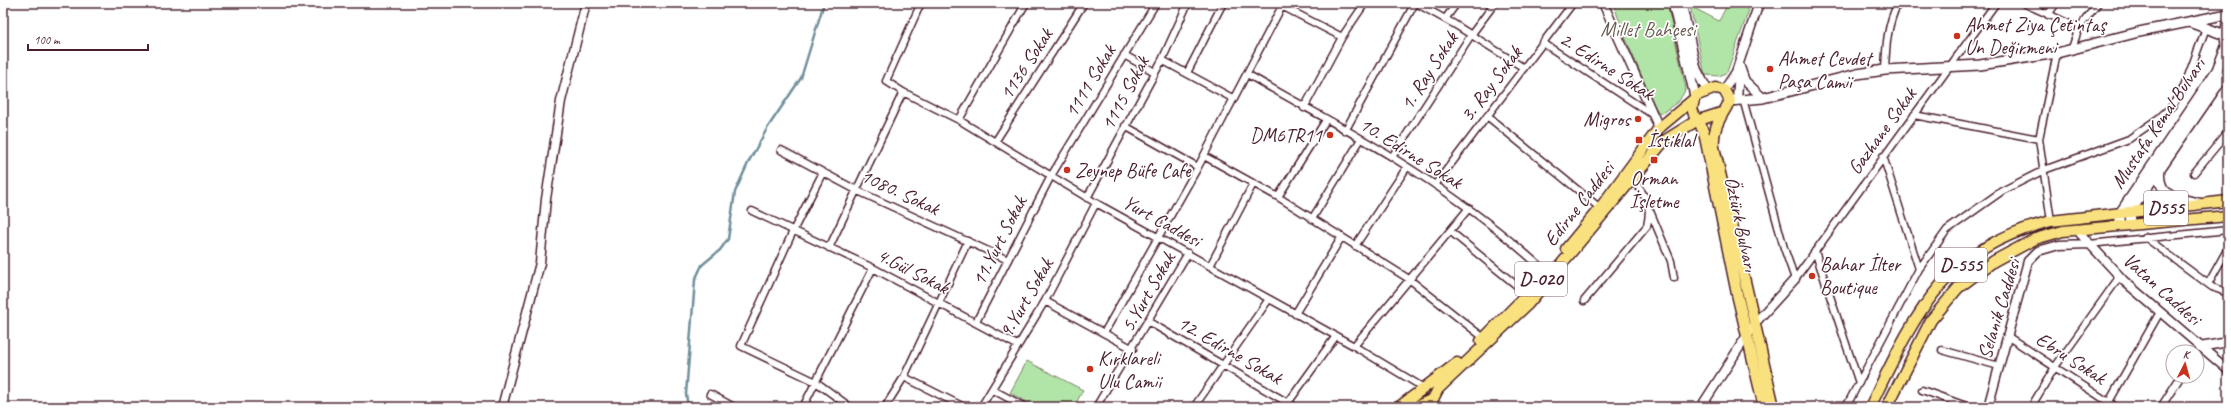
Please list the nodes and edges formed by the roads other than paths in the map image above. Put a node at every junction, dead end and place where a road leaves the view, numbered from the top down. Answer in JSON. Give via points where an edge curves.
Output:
{"nodes":[{"id":1,"x":586,"y":3,"type":"edge"},
{"id":2,"x":920,"y":3,"type":"edge"},
{"id":3,"x":1026,"y":3,"type":"edge"},
{"id":4,"x":1084,"y":3,"type":"edge"},
{"id":5,"x":1156,"y":3,"type":"edge"},
{"id":6,"x":1188,"y":3,"type":"edge"},
{"id":7,"x":1223,"y":3,"type":"edge"},
{"id":8,"x":1364,"y":3,"type":"edge"},
{"id":9,"x":1415,"y":3,"type":"edge"},
{"id":10,"x":1457,"y":3,"type":"edge"},
{"id":11,"x":1495,"y":3,"type":"edge"},
{"id":12,"x":1573,"y":3,"type":"edge"},
{"id":13,"x":1603,"y":3,"type":"edge"},
{"id":14,"x":1673,"y":3,"type":"edge"},
{"id":15,"x":1682,"y":3,"type":"edge"},
{"id":16,"x":1759,"y":3,"type":"edge"},
{"id":17,"x":1898,"y":3,"type":"edge"},
{"id":18,"x":1996,"y":3,"type":"edge"},
{"id":19,"x":2023,"y":3,"type":"edge"},
{"id":20,"x":2056,"y":3,"type":"edge"},
{"id":21,"x":2098,"y":3,"type":"edge"},
{"id":22,"x":1279,"y":4,"type":"edge"},
{"id":23,"x":2228,"y":14,"type":"edge"},
{"id":24,"x":2048,"y":15,"type":"junction"},
{"id":25,"x":2228,"y":18,"type":"edge"},
{"id":26,"x":1445,"y":19,"type":"junction"},
{"id":27,"x":2192,"y":23,"type":"junction"},
{"id":28,"x":2079,"y":28,"type":"junction"},
{"id":29,"x":2206,"y":28,"type":"junction"},
{"id":30,"x":1471,"y":35,"type":"junction"},
{"id":31,"x":2227,"y":36,"type":"edge"},
{"id":32,"x":1342,"y":37,"type":"junction"},
{"id":33,"x":1543,"y":44,"type":"junction"},
{"id":34,"x":2072,"y":48,"type":"junction"},
{"id":35,"x":2057,"y":53,"type":"junction"},
{"id":36,"x":1124,"y":55,"type":"junction"},
{"id":37,"x":1162,"y":60,"type":"junction"},
{"id":38,"x":1739,"y":63,"type":"junction"},
{"id":39,"x":1948,"y":67,"type":"junction"},
{"id":40,"x":1524,"y":68,"type":"junction"},
{"id":41,"x":1885,"y":70,"type":"junction"},
{"id":42,"x":2228,"y":70,"type":"edge"},
{"id":43,"x":1155,"y":72,"type":"junction"},
{"id":44,"x":1187,"y":73,"type":"junction"},
{"id":45,"x":1247,"y":74,"type":"junction"},
{"id":46,"x":1708,"y":90,"type":"junction"},
{"id":47,"x":1724,"y":90,"type":"junction"},
{"id":48,"x":903,"y":92,"type":"junction"},
{"id":49,"x":1694,"y":98,"type":"junction"},
{"id":50,"x":1763,"y":98,"type":"junction"},
{"id":51,"x":1234,"y":99,"type":"junction"},
{"id":52,"x":1737,"y":100,"type":"junction"},
{"id":53,"x":1304,"y":108,"type":"junction"},
{"id":54,"x":1721,"y":113,"type":"junction"},
{"id":55,"x":1914,"y":115,"type":"junction"},
{"id":56,"x":1487,"y":116,"type":"junction"},
{"id":57,"x":1654,"y":116,"type":"junction"},
{"id":58,"x":960,"y":120,"type":"junction"},
{"id":59,"x":1326,"y":120,"type":"junction"},
{"id":60,"x":1697,"y":120,"type":"junction"},
{"id":61,"x":1125,"y":126,"type":"junction"},
{"id":62,"x":1658,"y":128,"type":"junction"},
{"id":63,"x":1686,"y":128,"type":"junction"},
{"id":64,"x":1702,"y":130,"type":"junction"},
{"id":65,"x":1345,"y":131,"type":"junction"},
{"id":66,"x":2228,"y":132,"type":"edge"},
{"id":67,"x":1362,"y":139,"type":"junction"},
{"id":68,"x":2039,"y":139,"type":"junction"},
{"id":69,"x":995,"y":142,"type":"junction"},
{"id":70,"x":781,"y":150,"type":"dead end"},
{"id":71,"x":1204,"y":156,"type":"junction"},
{"id":72,"x":1883,"y":156,"type":"junction"},
{"id":73,"x":1392,"y":157,"type":"junction"},
{"id":74,"x":1198,"y":167,"type":"junction"},
{"id":75,"x":1407,"y":167,"type":"junction"},
{"id":76,"x":2160,"y":168,"type":"junction"},
{"id":77,"x":2044,"y":170,"type":"junction"},
{"id":78,"x":824,"y":172,"type":"junction"},
{"id":79,"x":2194,"y":173,"type":"dead end"},
{"id":80,"x":1051,"y":176,"type":"junction"},
{"id":81,"x":1633,"y":180,"type":"junction"},
{"id":82,"x":1253,"y":184,"type":"junction"},
{"id":83,"x":1435,"y":185,"type":"junction"},
{"id":84,"x":858,"y":191,"type":"junction"},
{"id":85,"x":1278,"y":197,"type":"junction"},
{"id":86,"x":1087,"y":198,"type":"junction"},
{"id":87,"x":2228,"y":202,"type":"edge"},
{"id":88,"x":1096,"y":203,"type":"junction"},
{"id":89,"x":2202,"y":204,"type":"junction"},
{"id":90,"x":1469,"y":208,"type":"junction"},
{"id":91,"x":1600,"y":208,"type":"junction"},
{"id":92,"x":752,"y":211,"type":"dead end"},
{"id":93,"x":1650,"y":211,"type":"junction"},
{"id":94,"x":2125,"y":212,"type":"junction"},
{"id":95,"x":2228,"y":216,"type":"edge"},
{"id":96,"x":1312,"y":219,"type":"junction"},
{"id":97,"x":2050,"y":221,"type":"junction"},
{"id":98,"x":2126,"y":224,"type":"junction"},
{"id":99,"x":2076,"y":229,"type":"junction"},
{"id":100,"x":2228,"y":230,"type":"edge"},
{"id":101,"x":793,"y":231,"type":"junction"},
{"id":102,"x":1450,"y":231,"type":"junction"},
{"id":103,"x":1158,"y":236,"type":"junction"},
{"id":104,"x":2145,"y":237,"type":"junction"},
{"id":105,"x":1342,"y":238,"type":"junction"},
{"id":106,"x":968,"y":241,"type":"junction"},
{"id":107,"x":2089,"y":244,"type":"junction"},
{"id":108,"x":1355,"y":246,"type":"junction"},
{"id":109,"x":830,"y":248,"type":"junction"},
{"id":110,"x":2228,"y":248,"type":"edge"},
{"id":111,"x":1815,"y":251,"type":"junction"},
{"id":112,"x":1188,"y":253,"type":"junction"},
{"id":113,"x":1008,"y":260,"type":"junction"},
{"id":114,"x":1210,"y":266,"type":"junction"},
{"id":115,"x":873,"y":268,"type":"junction"},
{"id":116,"x":1919,"y":269,"type":"junction"},
{"id":117,"x":1547,"y":273,"type":"junction"},
{"id":118,"x":2120,"y":276,"type":"junction"},
{"id":119,"x":1674,"y":278,"type":"dead end"},
{"id":120,"x":1409,"y":279,"type":"junction"},
{"id":121,"x":1795,"y":279,"type":"junction"},
{"id":122,"x":2208,"y":284,"type":"junction"},
{"id":123,"x":2228,"y":293,"type":"edge"},
{"id":124,"x":1527,"y":294,"type":"junction"},
{"id":125,"x":1270,"y":299,"type":"junction"},
{"id":126,"x":1045,"y":301,"type":"junction"},
{"id":127,"x":1584,"y":301,"type":"dead end"},
{"id":128,"x":938,"y":302,"type":"junction"},
{"id":129,"x":2160,"y":312,"type":"junction"},
{"id":130,"x":1295,"y":314,"type":"junction"},
{"id":131,"x":976,"y":322,"type":"junction"},
{"id":132,"x":1149,"y":322,"type":"junction"},
{"id":133,"x":1755,"y":323,"type":"junction"},
{"id":134,"x":1104,"y":333,"type":"junction"},
{"id":135,"x":1336,"y":336,"type":"junction"},
{"id":136,"x":1747,"y":336,"type":"junction"},
{"id":137,"x":2008,"y":336,"type":"junction"},
{"id":138,"x":1484,"y":338,"type":"junction"},
{"id":139,"x":2228,"y":342,"type":"edge"},
{"id":140,"x":2194,"y":344,"type":"edge"},
{"id":141,"x":1017,"y":345,"type":"junction"},
{"id":142,"x":1354,"y":346,"type":"junction"},
{"id":143,"x":2205,"y":348,"type":"edge"},
{"id":144,"x":1132,"y":349,"type":"junction"},
{"id":145,"x":1942,"y":350,"type":"dead end"},
{"id":146,"x":2205,"y":353,"type":"edge"},
{"id":147,"x":1222,"y":366,"type":"junction"},
{"id":148,"x":1999,"y":366,"type":"junction"},
{"id":149,"x":2055,"y":367,"type":"junction"},
{"id":150,"x":2228,"y":370,"type":"edge"},
{"id":151,"x":904,"y":377,"type":"junction"},
{"id":152,"x":816,"y":382,"type":"junction"},
{"id":153,"x":1859,"y":383,"type":"junction"},
{"id":154,"x":2176,"y":384,"type":"edge"},
{"id":155,"x":1424,"y":388,"type":"junction"},
{"id":156,"x":993,"y":390,"type":"junction"},
{"id":157,"x":1922,"y":390,"type":"dead end"},
{"id":158,"x":710,"y":394,"type":"dead end"},
{"id":159,"x":1433,"y":399,"type":"edge"},
{"id":160,"x":1287,"y":405,"type":"edge"},
{"id":161,"x":2107,"y":405,"type":"edge"},
{"id":162,"x":502,"y":407,"type":"edge"},
{"id":163,"x":734,"y":407,"type":"edge"},
{"id":164,"x":803,"y":407,"type":"edge"},
{"id":165,"x":850,"y":407,"type":"edge"},
{"id":166,"x":885,"y":407,"type":"edge"},
{"id":167,"x":964,"y":407,"type":"edge"},
{"id":168,"x":981,"y":407,"type":"edge"},
{"id":169,"x":1024,"y":407,"type":"edge"},
{"id":170,"x":1096,"y":407,"type":"edge"},
{"id":171,"x":1194,"y":407,"type":"edge"},
{"id":172,"x":1295,"y":407,"type":"edge"},
{"id":173,"x":1399,"y":407,"type":"edge"},
{"id":174,"x":1415,"y":407,"type":"edge"},
{"id":175,"x":1701,"y":407,"type":"edge"},
{"id":176,"x":1764,"y":407,"type":"edge"},
{"id":177,"x":1774,"y":407,"type":"edge"},
{"id":178,"x":1846,"y":407,"type":"edge"},
{"id":179,"x":1870,"y":407,"type":"edge"},
{"id":180,"x":1887,"y":407,"type":"edge"},
{"id":181,"x":1969,"y":407,"type":"edge"},
{"id":182,"x":1988,"y":407,"type":"edge"},
{"id":183,"x":2031,"y":407,"type":"edge"},
{"id":184,"x":2116,"y":407,"type":"edge"},
{"id":185,"x":2162,"y":407,"type":"edge"}],
"edges":[{"from":1,"to":162,"type":"street","via":[[561,101],[546,200],[540,263]]},
{"from":2,"to":48,"type":"street","name":"Yurt Caddesi","via":[[886,81]]},
{"from":3,"to":58,"type":"street"},
{"from":4,"to":69,"type":"street","name":"1136 Sokak"},
{"from":5,"to":36,"type":"street","name":"1111 Sokak"},
{"from":6,"to":37,"type":"street","name":"1115 Sokak"},
{"from":7,"to":44,"type":"street"},
{"from":8,"to":32,"type":"street"},
{"from":9,"to":26,"type":"street"},
{"from":9,"to":65,"type":"street"},
{"from":10,"to":26,"type":"street"},
{"from":11,"to":30,"type":"street","name":"1. Ray Sokak"},
{"from":12,"to":33,"type":"street","name":"3. Ray Sokak"},
{"from":13,"to":57,"type":"street"},
{"from":14,"to":49,"type":"main road"},
{"from":15,"to":46,"type":"main road","via":[[1696,69]]},
{"from":16,"to":38,"type":"street"},
{"from":17,"to":41,"type":"street","via":[[1888,31]]},
{"from":18,"to":39,"type":"street","name":"Gazhane Sokak"},
{"from":19,"to":24,"type":"street"},
{"from":20,"to":24,"type":"street"},
{"from":21,"to":28,"type":"street"},
{"from":22,"to":32,"type":"street"},
{"from":22,"to":45,"type":"street"},
{"from":23,"to":27,"type":"main road"},
{"from":24,"to":28,"type":"street"},
{"from":25,"to":31,"type":"main road","name":"Mustafa Kemal Bulvarı"},
{"from":26,"to":30,"type":"street"},
{"from":27,"to":29,"type":"main road"},
{"from":27,"to":34,"type":"main road"},
{"from":28,"to":34,"type":"street"},
{"from":29,"to":31,"type":"main road"},
{"from":29,"to":77,"type":"street","via":[[2184,87],[2172,106],[2159,118],[2129,139]]},
{"from":30,"to":40,"type":"street"},
{"from":30,"to":73,"type":"street","name":"1. Ray Sokak"},
{"from":31,"to":94,"type":"main road","name":"Mustafa Kemal Bulvarı","via":[[2226,47],[2217,70]]},
{"from":32,"to":53,"type":"street"},
{"from":33,"to":40,"type":"street","name":"3. Ray Sokak"},
{"from":33,"to":57,"type":"street","name":"2. Edirne Sokak"},
{"from":34,"to":35,"type":"main road"},
{"from":35,"to":39,"type":"main road","via":[[1980,65]]},
{"from":35,"to":68,"type":"street"},
{"from":36,"to":43,"type":"street"},
{"from":36,"to":80,"type":"street","name":"1111 Sokak"},
{"from":37,"to":43,"type":"street","name":"1115 Sokak"},
{"from":37,"to":44,"type":"street"},
{"from":38,"to":47,"type":"street"},
{"from":38,"to":50,"type":"street","via":[[1745,82]]},
{"from":38,"to":52,"type":"street"},
{"from":39,"to":41,"type":"main road"},
{"from":39,"to":55,"type":"street","name":"Gazhane Sokak"},
{"from":40,"to":56,"type":"street","name":"3. Ray Sokak"},
{"from":41,"to":50,"type":"main road","via":[[1856,74]]},
{"from":42,"to":76,"type":"main road","name":"Mustafa Kemal Bulvarı"},
{"from":43,"to":61,"type":"street","name":"1115 Sokak"},
{"from":44,"to":51,"type":"street"},
{"from":45,"to":51,"type":"street"},
{"from":45,"to":53,"type":"street","name":"10. Edirne Sokak"},
{"from":46,"to":47,"type":"highway"},
{"from":46,"to":49,"type":"highway","number":"D-020"},
{"from":47,"to":52,"type":"highway"},
{"from":48,"to":58,"type":"street","name":"Yurt Caddesi"},
{"from":48,"to":84,"type":"street"},
{"from":49,"to":60,"type":"highway","name":"Öztürk Bulvarı","via":[[1692,108]]},
{"from":49,"to":62,"type":"highway","name":"Edirne Caddesi","number":"D-020"},
{"from":50,"to":52,"type":"main road"},
{"from":51,"to":71,"type":"street"},
{"from":52,"to":54,"type":"highway","name":"Öztürk Bulvarı"},
{"from":52,"to":121,"type":"street"},
{"from":53,"to":59,"type":"street","name":"10. Edirne Sokak"},
{"from":54,"to":60,"type":"highway"},
{"from":54,"to":133,"type":"highway","name":"Öztürk Bulvarı","via":[[1713,136],[1714,147]]},
{"from":55,"to":68,"type":"street"},
{"from":55,"to":72,"type":"street","name":"Gazhane Sokak"},
{"from":56,"to":83,"type":"street","name":"3. Ray Sokak"},
{"from":56,"to":91,"type":"street"},
{"from":57,"to":62,"type":"street"},
{"from":58,"to":69,"type":"street","name":"Yurt Caddesi"},
{"from":59,"to":65,"type":"street","name":"10. Edirne Sokak"},
{"from":59,"to":85,"type":"street"},
{"from":60,"to":63,"type":"highway","name":"Edirne Caddesi","number":"D-020"},
{"from":60,"to":64,"type":"highway","name":"Öztürk Bulvarı"},
{"from":61,"to":74,"type":"street"},
{"from":61,"to":86,"type":"street","name":"1115 Sokak"},
{"from":62,"to":91,"type":"highway","name":"Edirne Caddesi","number":"D-020"},
{"from":63,"to":64,"type":"highway","via":[[1695,127]]},
{"from":63,"to":81,"type":"highway","name":"Edirne Caddesi","number":"D-020","via":[[1664,142]]},
{"from":64,"to":136,"type":"highway","name":"Öztürk Bulvarı"},
{"from":65,"to":67,"type":"street","name":"10. Edirne Sokak"},
{"from":66,"to":79,"type":"street"},
{"from":67,"to":73,"type":"street","name":"10. Edirne Sokak"},
{"from":67,"to":96,"type":"street"},
{"from":68,"to":77,"type":"street"},
{"from":69,"to":80,"type":"street","name":"Yurt Caddesi"},
{"from":70,"to":78,"type":"street","name":"1080. Sokak"},
{"from":71,"to":74,"type":"street"},
{"from":71,"to":82,"type":"street"},
{"from":72,"to":111,"type":"street","name":"Gazhane Sokak"},
{"from":72,"to":116,"type":"street"},
{"from":73,"to":75,"type":"street","name":"10. Edirne Sokak"},
{"from":74,"to":103,"type":"street"},
{"from":75,"to":83,"type":"street","name":"10. Edirne Sokak"},
{"from":75,"to":108,"type":"street"},
{"from":76,"to":89,"type":"main road","via":[[2160,183],[2166,192]]},
{"from":76,"to":94,"type":"main road","name":"Mustafa Kemal Bulvarı"},
{"from":77,"to":97,"type":"street"},
{"from":77,"to":116,"type":"street","via":[[2002,191],[1947,230]]},
{"from":78,"to":84,"type":"street","name":"1080. Sokak"},
{"from":78,"to":101,"type":"street"},
{"from":80,"to":86,"type":"street","name":"Yurt Caddesi"},
{"from":80,"to":113,"type":"street","name":"11.Yurt Sokak"},
{"from":81,"to":93,"type":"street","via":[[1648,201]]},
{"from":81,"to":159,"type":"highway","name":"Edirne Caddesi","number":"D-020","via":[[1528,304]]},
{"from":82,"to":85,"type":"street"},
{"from":82,"to":114,"type":"street"},
{"from":83,"to":90,"type":"street","name":"10. Edirne Sokak"},
{"from":84,"to":106,"type":"street","name":"1080. Sokak"},
{"from":84,"to":109,"type":"street"},
{"from":85,"to":96,"type":"street"},
{"from":86,"to":88,"type":"street","name":"Yurt Caddesi"},
{"from":87,"to":89,"type":"highway"},
{"from":88,"to":103,"type":"street","name":"Yurt Caddesi"},
{"from":88,"to":126,"type":"street","name":"9.Yurt Sokak"},
{"from":89,"to":94,"type":"highway","number":"D555"},
{"from":90,"to":102,"type":"street"},
{"from":90,"to":117,"type":"street","name":"10. Edirne Sokak"},
{"from":91,"to":117,"type":"highway","name":"Edirne Caddesi","number":"D-020"},
{"from":92,"to":101,"type":"street","name":"4.Gül Sokak"},
{"from":93,"to":119,"type":"street","via":[[1671,261]]},
{"from":93,"to":127,"type":"street","via":[[1647,226]]},
{"from":94,"to":97,"type":"highway","number":"D-555"},
{"from":94,"to":98,"type":"main road","name":"Mustafa Kemal Bulvarı"},
{"from":95,"to":98,"type":"highway"},
{"from":96,"to":105,"type":"street"},
{"from":97,"to":179,"type":"highway","number":"D-555","via":[[1996,241],[1970,258],[1943,282],[1916,316]]},
{"from":98,"to":99,"type":"highway","number":"D555"},
{"from":99,"to":107,"type":"street","name":"Vatan Caddesi"},
{"from":99,"to":180,"type":"highway","number":"D555","via":[[2046,235],[2029,242],[1994,261],[1958,288],[1928,326]]},
{"from":100,"to":104,"type":"street"},
{"from":101,"to":109,"type":"street","name":"4.Gül Sokak"},
{"from":101,"to":152,"type":"street","via":[[741,346]]},
{"from":102,"to":120,"type":"street"},
{"from":102,"to":124,"type":"street"},
{"from":103,"to":112,"type":"street","name":"Yurt Caddesi"},
{"from":103,"to":134,"type":"street"},
{"from":104,"to":107,"type":"street"},
{"from":104,"to":122,"type":"street"},
{"from":105,"to":108,"type":"street"},
{"from":105,"to":130,"type":"street"},
{"from":106,"to":113,"type":"street","name":"1080. Sokak"},
{"from":106,"to":128,"type":"street"},
{"from":107,"to":118,"type":"street","name":"Vatan Caddesi"},
{"from":107,"to":137,"type":"street","name":"Selanik Caddesi","via":[[2059,245],[2038,251],[2028,261]]},
{"from":108,"to":120,"type":"street"},
{"from":109,"to":115,"type":"street","name":"4.Gül Sokak"},
{"from":110,"to":122,"type":"street"},
{"from":111,"to":121,"type":"street","name":"Gazhane Sokak"},
{"from":111,"to":153,"type":"street"},
{"from":112,"to":114,"type":"street","name":"Yurt Caddesi"},
{"from":112,"to":132,"type":"street","name":"5.Yurt Sokak"},
{"from":113,"to":131,"type":"street","name":"11.Yurt Sokak"},
{"from":114,"to":125,"type":"street","name":"Yurt Caddesi"},
{"from":115,"to":128,"type":"street","name":"4.Gül Sokak"},
{"from":115,"to":152,"type":"street"},
{"from":116,"to":153,"type":"street"},
{"from":117,"to":124,"type":"highway","name":"Edirne Caddesi","number":"D-020"},
{"from":118,"to":129,"type":"street","name":"Vatan Caddesi"},
{"from":118,"to":149,"type":"street"},
{"from":120,"to":138,"type":"street"},
{"from":120,"to":142,"type":"street"},
{"from":121,"to":133,"type":"street"},
{"from":122,"to":123,"type":"street"},
{"from":124,"to":138,"type":"highway","name":"Edirne Caddesi","number":"D-020"},
{"from":125,"to":130,"type":"street","name":"Yurt Caddesi"},
{"from":125,"to":147,"type":"street"},
{"from":126,"to":134,"type":"street"},
{"from":126,"to":141,"type":"street","name":"9.Yurt Sokak"},
{"from":128,"to":131,"type":"street","name":"4.Gül Sokak"},
{"from":128,"to":151,"type":"street"},
{"from":129,"to":140,"type":"street","name":"Vatan Caddesi"},
{"from":129,"to":161,"type":"street"},
{"from":130,"to":135,"type":"street","name":"Yurt Caddesi"},
{"from":131,"to":141,"type":"street","name":"4.Gül Sokak"},
{"from":132,"to":144,"type":"street","name":"5.Yurt Sokak"},
{"from":132,"to":147,"type":"street","name":"12. Edirne Sokak"},
{"from":133,"to":136,"type":"street"},
{"from":133,"to":177,"type":"highway","name":"Öztürk Bulvarı"},
{"from":134,"to":144,"type":"street"},
{"from":135,"to":142,"type":"street","name":"Yurt Caddesi"},
{"from":135,"to":160,"type":"street"},
{"from":136,"to":175,"type":"street"},
{"from":136,"to":176,"type":"highway","name":"Öztürk Bulvarı"},
{"from":137,"to":148,"type":"street","name":"Selanik Caddesi"},
{"from":137,"to":149,"type":"street","name":"Ebru Sokak"},
{"from":138,"to":155,"type":"highway","name":"Edirne Caddesi","number":"D-020"},
{"from":139,"to":143,"type":"street"},
{"from":141,"to":156,"type":"street","name":"9.Yurt Sokak"},
{"from":142,"to":155,"type":"street","name":"Yurt Caddesi"},
{"from":144,"to":170,"type":"street","name":"5.Yurt Sokak"},
{"from":145,"to":148,"type":"street"},
{"from":146,"to":150,"type":"street","name":"Vatan Caddesi"},
{"from":147,"to":160,"type":"street","name":"12. Edirne Sokak"},
{"from":147,"to":171,"type":"street"},
{"from":148,"to":182,"type":"street","name":"Selanik Caddesi"},
{"from":149,"to":161,"type":"street","name":"Ebru Sokak"},
{"from":149,"to":183,"type":"street"},
{"from":151,"to":166,"type":"street"},
{"from":151,"to":167,"type":"street"},
{"from":152,"to":164,"type":"street"},
{"from":152,"to":165,"type":"street"},
{"from":153,"to":178,"type":"street"},
{"from":154,"to":185,"type":"street"},
{"from":155,"to":159,"type":"highway","via":[[1430,387]]},
{"from":155,"to":159,"type":"highway","via":[[1421,398]]},
{"from":155,"to":173,"type":"highway","name":"Edirne Caddesi","number":"D-020"},
{"from":156,"to":168,"type":"street","name":"9.Yurt Sokak"},
{"from":156,"to":169,"type":"street"},
{"from":157,"to":181,"type":"street"},
{"from":158,"to":163,"type":"street"},
{"from":159,"to":174,"type":"highway","name":"Edirne Caddesi"},
{"from":160,"to":172,"type":"street","name":"12. Edirne Sokak"},
{"from":161,"to":184,"type":"street","name":"Ebru Sokak"}]}
